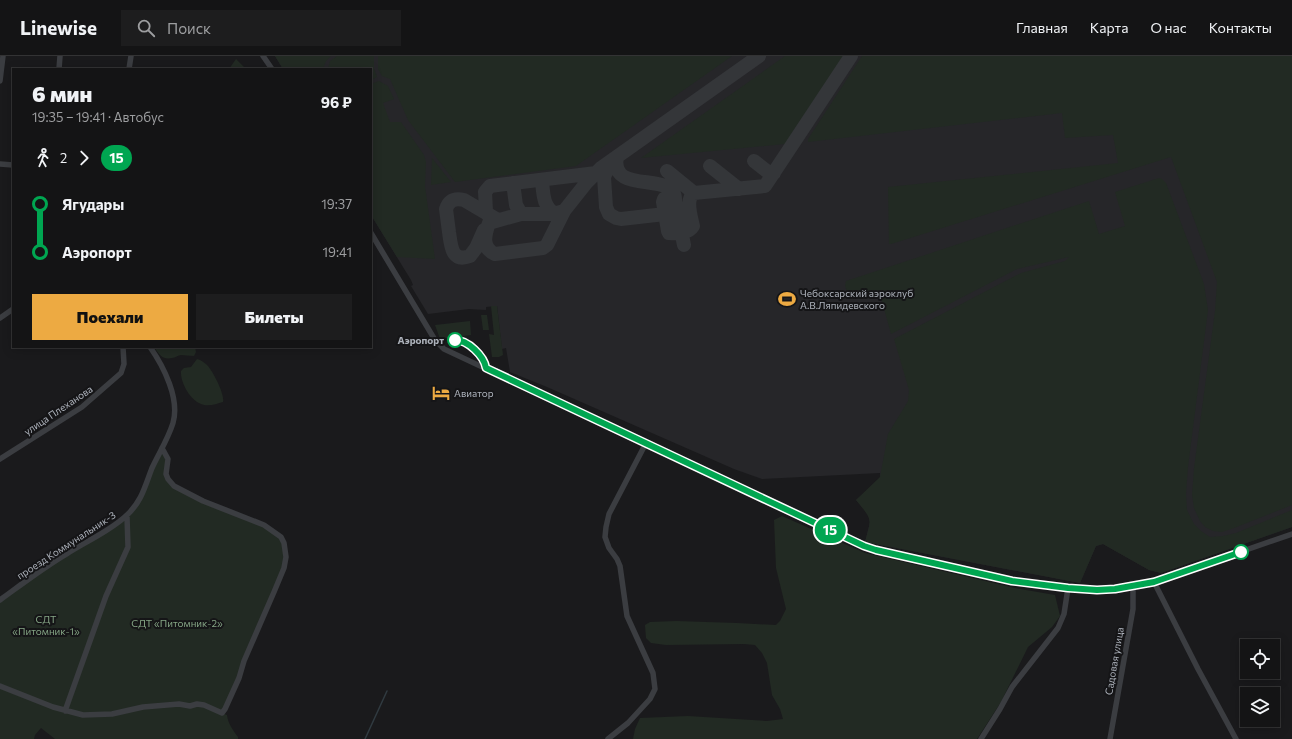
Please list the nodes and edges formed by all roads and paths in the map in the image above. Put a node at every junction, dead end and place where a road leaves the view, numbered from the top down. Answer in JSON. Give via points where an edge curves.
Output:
{"nodes":[{"id":1,"x":3,"y":56,"type":"edge"},
{"id":2,"x":60,"y":56,"type":"edge"},
{"id":3,"x":131,"y":56,"type":"edge"},
{"id":4,"x":262,"y":56,"type":"edge"},
{"id":5,"x":59,"y":68,"type":"edge"},
{"id":6,"x":129,"y":68,"type":"edge"},
{"id":7,"x":271,"y":68,"type":"edge"},
{"id":8,"x":0,"y":81,"type":"edge"},
{"id":9,"x":0,"y":164,"type":"edge"},
{"id":10,"x":12,"y":165,"type":"edge"},
{"id":11,"x":372,"y":235,"type":"edge"},
{"id":12,"x":12,"y":310,"type":"edge"},
{"id":13,"x":0,"y":318,"type":"edge"},
{"id":14,"x":123,"y":348,"type":"edge"},
{"id":15,"x":151,"y":348,"type":"edge"},
{"id":16,"x":646,"y":444,"type":"junction"},
{"id":17,"x":162,"y":448,"type":"junction"},
{"id":18,"x":0,"y":459,"type":"edge"},
{"id":19,"x":126,"y":516,"type":"junction"},
{"id":20,"x":1292,"y":534,"type":"edge"},
{"id":21,"x":1154,"y":582,"type":"junction"},
{"id":22,"x":1133,"y":586,"type":"junction"},
{"id":23,"x":1068,"y":588,"type":"junction"},
{"id":24,"x":0,"y":600,"type":"edge"},
{"id":25,"x":0,"y":686,"type":"edge"},
{"id":26,"x":65,"y":711,"type":"junction"},
{"id":27,"x":608,"y":739,"type":"edge"},
{"id":28,"x":981,"y":739,"type":"edge"},
{"id":29,"x":1110,"y":739,"type":"edge"},
{"id":30,"x":1236,"y":739,"type":"edge"}],
"edges":[{"from":1,"to":8,"type":"street"},
{"from":2,"to":5,"type":"street"},
{"from":3,"to":6,"type":"street"},
{"from":4,"to":7,"type":"street"},
{"from":9,"to":10,"type":"street"},
{"from":11,"to":16,"type":"street","via":[[440,346]]},
{"from":12,"to":13,"type":"street"},
{"from":14,"to":18,"type":"street","name":"улица Плеханова","via":[[124,364],[121,373],[82,407]]},
{"from":15,"to":17,"type":"street","name":"проезд Коммунальник-3","via":[[169,383],[175,407],[173,424]]},
{"from":16,"to":23,"type":"street","via":[[864,546],[1012,581]]},
{"from":16,"to":27,"type":"street","via":[[609,514],[605,537],[618,558],[627,616],[653,673],[655,689],[650,699],[628,723]]},
{"from":17,"to":19,"type":"street","name":"проезд Коммунальник-3","via":[[139,501]]},
{"from":17,"to":26,"type":"street","via":[[168,459],[166,474],[174,486],[264,525],[281,536],[286,557],[281,574],[222,713],[197,704],[143,707],[95,715]]},
{"from":19,"to":24,"type":"street","name":"проезд Коммунальник-3"},
{"from":19,"to":26,"type":"street","via":[[128,547],[106,596]]},
{"from":20,"to":21,"type":"street"},
{"from":21,"to":22,"type":"street"},
{"from":21,"to":30,"type":"street"},
{"from":22,"to":23,"type":"street","via":[[1097,590]]},
{"from":22,"to":29,"type":"street","name":"Садовая улица","via":[[1133,609]]},
{"from":23,"to":28,"type":"street","via":[[1064,614],[1058,628],[1012,687]]},
{"from":25,"to":26,"type":"street"}]}
